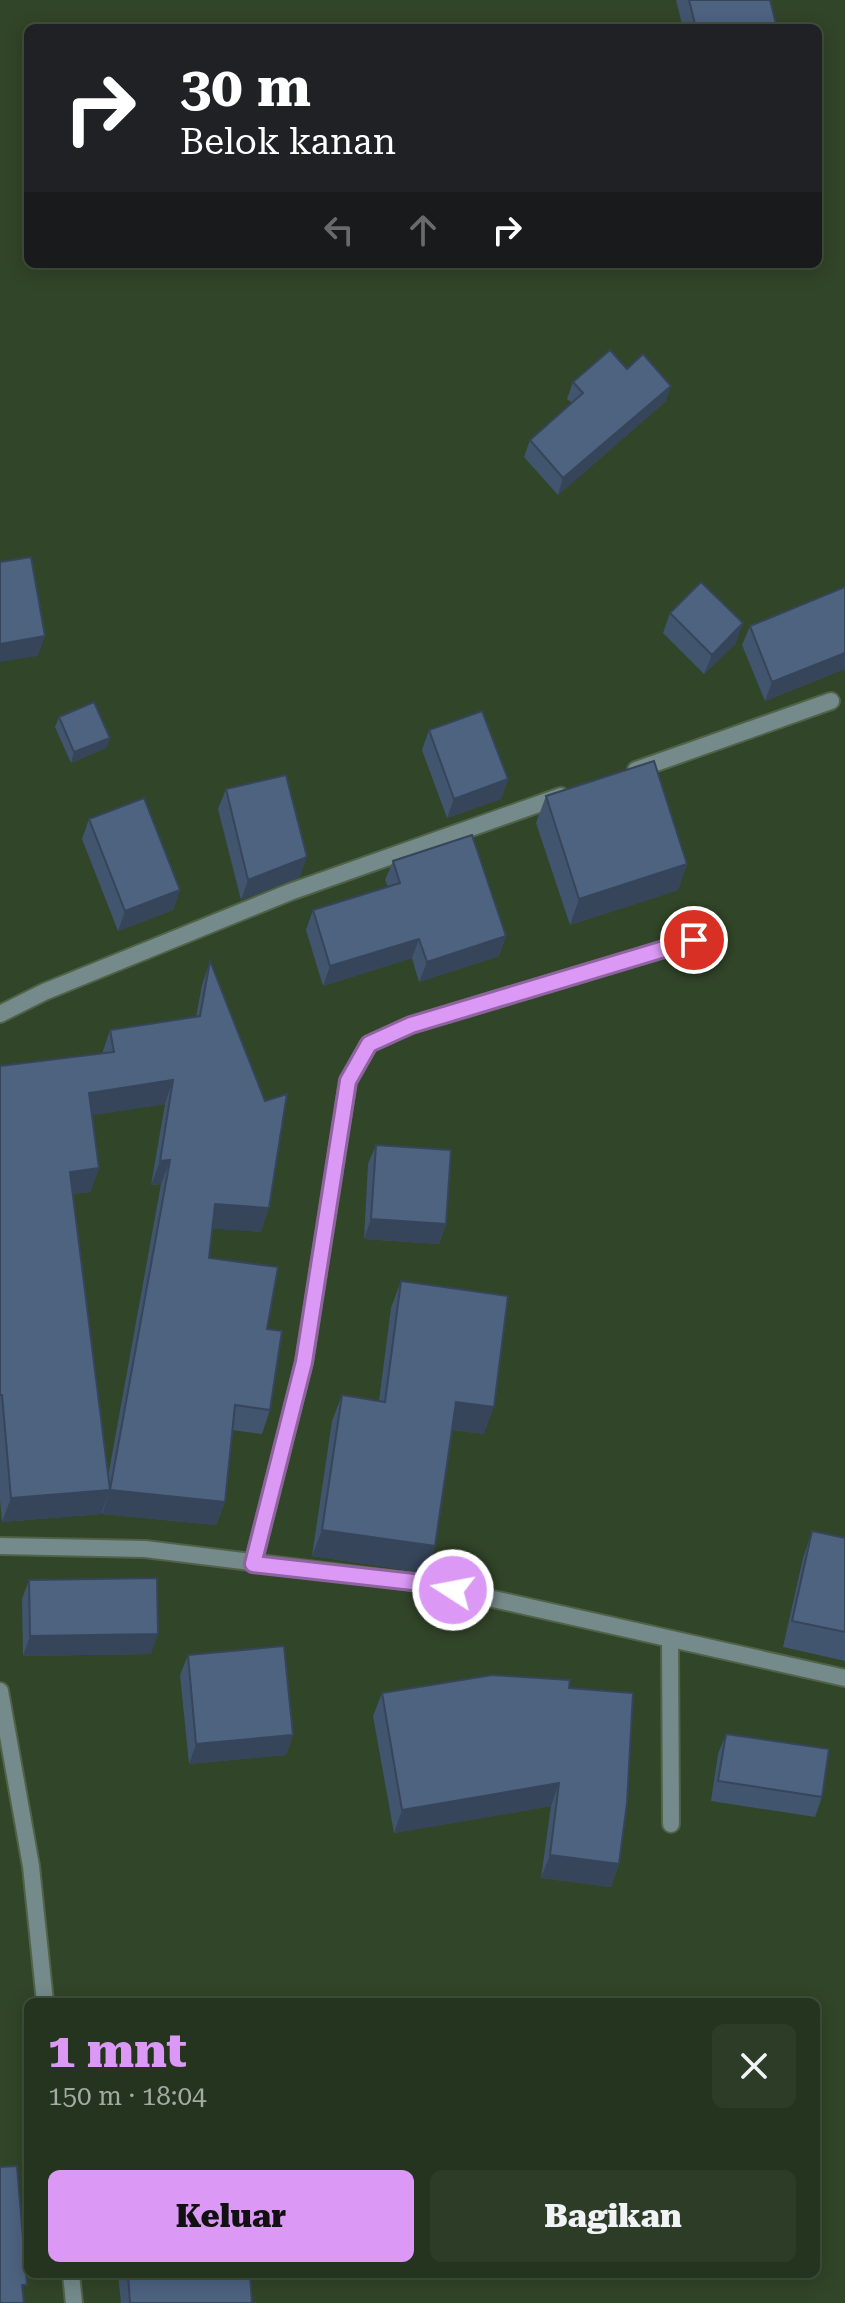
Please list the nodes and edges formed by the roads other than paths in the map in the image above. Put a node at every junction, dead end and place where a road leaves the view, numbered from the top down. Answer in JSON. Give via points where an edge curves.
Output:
{"nodes":[{"id":1,"x":831,"y":701,"type":"dead end"},
{"id":2,"x":620,"y":775,"type":"edge"},
{"id":3,"x":575,"y":791,"type":"edge"},
{"id":4,"x":694,"y":940,"type":"dead end"},
{"id":5,"x":0,"y":1014,"type":"edge"},
{"id":6,"x":0,"y":1546,"type":"edge"},
{"id":7,"x":253,"y":1564,"type":"junction"},
{"id":8,"x":670,"y":1639,"type":"junction"},
{"id":9,"x":845,"y":1678,"type":"edge"},
{"id":10,"x":0,"y":1691,"type":"edge"},
{"id":11,"x":671,"y":1824,"type":"dead end"},
{"id":12,"x":45,"y":1998,"type":"edge"},
{"id":13,"x":71,"y":2278,"type":"edge"},
{"id":14,"x":74,"y":2303,"type":"edge"}],
"edges":[{"from":1,"to":2,"type":"street"},
{"from":3,"to":5,"type":"street","via":[[290,892]]},
{"from":4,"to":7,"type":"street","via":[[411,1025],[369,1044],[348,1081],[304,1362]]},
{"from":6,"to":7,"type":"street","via":[[145,1549]]},
{"from":7,"to":8,"type":"street","via":[[422,1583]]},
{"from":8,"to":9,"type":"street"},
{"from":8,"to":11,"type":"street"},
{"from":10,"to":12,"type":"street","via":[[31,1866]]},
{"from":13,"to":14,"type":"street"}]}
